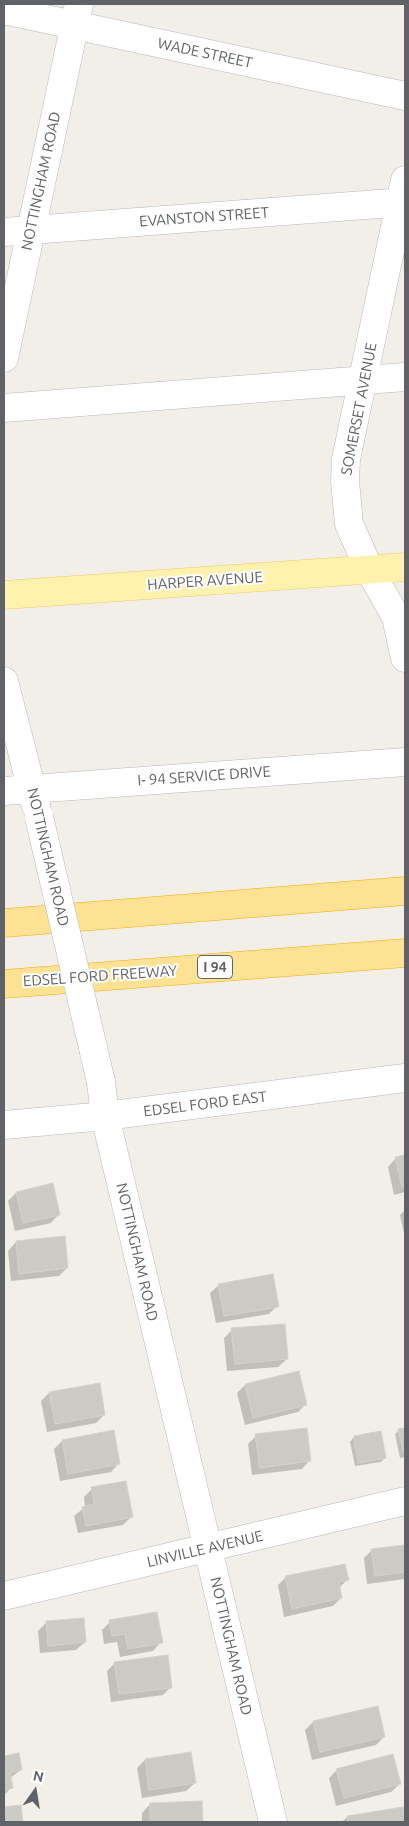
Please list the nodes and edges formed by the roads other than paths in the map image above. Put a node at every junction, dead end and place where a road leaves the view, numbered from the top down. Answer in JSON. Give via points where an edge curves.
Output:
{"nodes":[{"id":1,"x":4,"y":10,"type":"edge"},
{"id":2,"x":77,"y":14,"type":"edge"},
{"id":3,"x":405,"y":96,"type":"edge"},
{"id":4,"x":404,"y":195,"type":"edge"},
{"id":5,"x":31,"y":230,"type":"junction"},
{"id":6,"x":4,"y":232,"type":"edge"},
{"id":7,"x":4,"y":358,"type":"edge"},
{"id":8,"x":405,"y":377,"type":"edge"},
{"id":9,"x":363,"y":380,"type":"junction"},
{"id":10,"x":4,"y":408,"type":"edge"},
{"id":11,"x":405,"y":567,"type":"edge"},
{"id":12,"x":369,"y":569,"type":"junction"},
{"id":13,"x":4,"y":595,"type":"edge"},
{"id":14,"x":405,"y":658,"type":"edge"},
{"id":15,"x":4,"y":681,"type":"edge"},
{"id":16,"x":405,"y":762,"type":"edge"},
{"id":17,"x":32,"y":789,"type":"junction"},
{"id":18,"x":4,"y":791,"type":"edge"},
{"id":19,"x":405,"y":891,"type":"edge"},
{"id":20,"x":4,"y":922,"type":"edge"},
{"id":21,"x":405,"y":953,"type":"edge"},
{"id":22,"x":4,"y":984,"type":"edge"},
{"id":23,"x":405,"y":1078,"type":"edge"},
{"id":24,"x":105,"y":1116,"type":"junction"},
{"id":25,"x":4,"y":1125,"type":"edge"},
{"id":26,"x":405,"y":1501,"type":"edge"},
{"id":27,"x":208,"y":1548,"type":"junction"},
{"id":28,"x":4,"y":1596,"type":"edge"},
{"id":29,"x":273,"y":1822,"type":"edge"}],
"edges":[{"from":1,"to":2,"type":"street","name":"WADE STREET"},
{"from":2,"to":3,"type":"street","name":"WADE STREET"},
{"from":2,"to":5,"type":"street","name":"NOTTINGHAM ROAD"},
{"from":4,"to":5,"type":"street","name":"EVANSTON STREET"},
{"from":4,"to":9,"type":"street","name":"SOMERSET AVENUE"},
{"from":5,"to":6,"type":"street","name":"EVANSTON STREET"},
{"from":5,"to":7,"type":"street","name":"NOTTINGHAM ROAD"},
{"from":8,"to":9,"type":"street"},
{"from":9,"to":10,"type":"street"},
{"from":9,"to":12,"type":"street","name":"SOMERSET AVENUE","via":[[346,459],[345,481],[349,524]]},
{"from":11,"to":12,"type":"main road","name":"HARPER AVENUE"},
{"from":12,"to":13,"type":"main road","name":"HARPER AVENUE"},
{"from":12,"to":14,"type":"street","name":"SOMERSET AVENUE","via":[[396,617]]},
{"from":15,"to":17,"type":"street","name":"NOTTINGHAM ROAD"},
{"from":16,"to":17,"type":"street","name":"I- 94 SERVICE DRIVE"},
{"from":17,"to":18,"type":"street","name":"I- 94 SERVICE DRIVE"},
{"from":17,"to":24,"type":"street","name":"NOTTINGHAM ROAD","bridge":true,"via":[[101,1082]]},
{"from":19,"to":20,"type":"highway"},
{"from":21,"to":22,"type":"highway","name":"EDSEL FORD FREEWAY","number":"I 94"},
{"from":23,"to":24,"type":"street","name":"EDSEL FORD EAST"},
{"from":24,"to":25,"type":"street","name":"EDSEL FORD EAST"},
{"from":24,"to":27,"type":"street","name":"NOTTINGHAM ROAD"},
{"from":26,"to":27,"type":"street","name":"LINVILLE AVENUE"},
{"from":27,"to":28,"type":"street","name":"LINVILLE AVENUE"},
{"from":27,"to":29,"type":"street","name":"NOTTINGHAM ROAD"}]}
